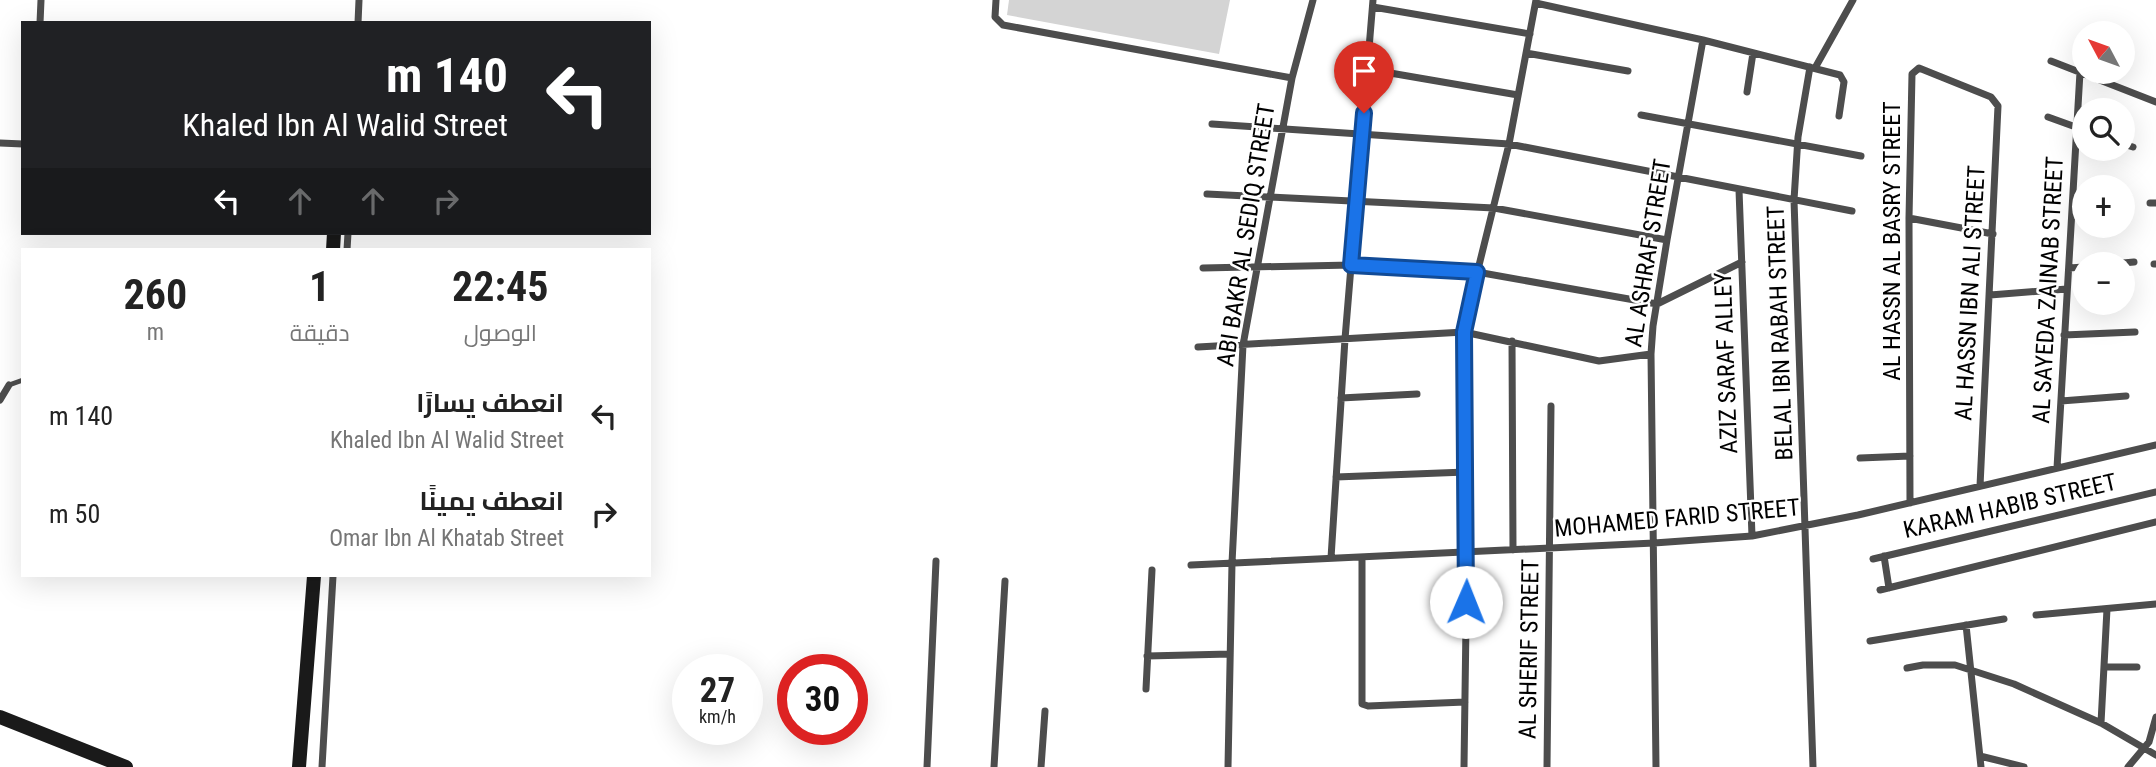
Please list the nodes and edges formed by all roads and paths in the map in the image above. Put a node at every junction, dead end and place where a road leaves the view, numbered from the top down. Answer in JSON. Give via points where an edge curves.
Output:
{"nodes":[{"id":1,"x":41,"y":0,"type":"edge"},
{"id":2,"x":359,"y":0,"type":"edge"},
{"id":3,"x":996,"y":0,"type":"edge"},
{"id":4,"x":1314,"y":0,"type":"edge"},
{"id":5,"x":1853,"y":0,"type":"edge"},
{"id":6,"x":1536,"y":1,"type":"edge"},
{"id":7,"x":1373,"y":3,"type":"edge"},
{"id":8,"x":40,"y":21,"type":"edge"},
{"id":9,"x":358,"y":21,"type":"edge"},
{"id":10,"x":1530,"y":34,"type":"junction"},
{"id":11,"x":1703,"y":40,"type":"junction"},
{"id":12,"x":1526,"y":53,"type":"junction"},
{"id":13,"x":1753,"y":53,"type":"junction"},
{"id":14,"x":2051,"y":61,"type":"dead end"},
{"id":15,"x":1813,"y":68,"type":"junction"},
{"id":16,"x":1367,"y":69,"type":"junction"},
{"id":17,"x":2072,"y":69,"type":"edge"},
{"id":18,"x":1628,"y":71,"type":"dead end"},
{"id":19,"x":1292,"y":78,"type":"junction"},
{"id":20,"x":2110,"y":84,"type":"edge"},
{"id":21,"x":1747,"y":92,"type":"dead end"},
{"id":22,"x":1518,"y":95,"type":"junction"},
{"id":23,"x":2156,"y":102,"type":"edge"},
{"id":24,"x":1996,"y":103,"type":"joint"},
{"id":25,"x":1641,"y":115,"type":"dead end"},
{"id":26,"x":1839,"y":116,"type":"dead end"},
{"id":27,"x":2049,"y":117,"type":"dead end"},
{"id":28,"x":1212,"y":124,"type":"dead end"},
{"id":29,"x":1688,"y":124,"type":"junction"},
{"id":30,"x":2072,"y":126,"type":"edge"},
{"id":31,"x":1282,"y":129,"type":"junction"},
{"id":32,"x":1362,"y":134,"type":"junction"},
{"id":33,"x":0,"y":143,"type":"edge"},
{"id":34,"x":21,"y":144,"type":"edge"},
{"id":35,"x":1509,"y":144,"type":"junction"},
{"id":36,"x":1797,"y":144,"type":"junction"},
{"id":37,"x":1861,"y":156,"type":"dead end"},
{"id":38,"x":1679,"y":177,"type":"junction"},
{"id":39,"x":1739,"y":190,"type":"junction"},
{"id":40,"x":1207,"y":194,"type":"dead end"},
{"id":41,"x":1269,"y":196,"type":"junction"},
{"id":42,"x":1356,"y":200,"type":"junction"},
{"id":43,"x":1794,"y":200,"type":"junction"},
{"id":44,"x":1494,"y":208,"type":"junction"},
{"id":45,"x":1852,"y":211,"type":"dead end"},
{"id":46,"x":2072,"y":215,"type":"edge"},
{"id":47,"x":1909,"y":218,"type":"junction"},
{"id":48,"x":1993,"y":234,"type":"junction"},
{"id":49,"x":1667,"y":240,"type":"junction"},
{"id":50,"x":1742,"y":262,"type":"junction"},
{"id":51,"x":1351,"y":265,"type":"junction"},
{"id":52,"x":1203,"y":268,"type":"dead end"},
{"id":53,"x":2069,"y":268,"type":"junction"},
{"id":54,"x":2072,"y":268,"type":"edge"},
{"id":55,"x":1256,"y":269,"type":"junction"},
{"id":56,"x":1477,"y":272,"type":"junction"},
{"id":57,"x":2067,"y":289,"type":"junction"},
{"id":58,"x":1990,"y":295,"type":"junction"},
{"id":59,"x":1657,"y":304,"type":"junction"},
{"id":60,"x":1464,"y":332,"type":"junction"},
{"id":61,"x":2135,"y":332,"type":"dead end"},
{"id":62,"x":2064,"y":335,"type":"junction"},
{"id":63,"x":1345,"y":339,"type":"junction"},
{"id":64,"x":1512,"y":341,"type":"junction"},
{"id":65,"x":1243,"y":345,"type":"junction"},
{"id":66,"x":1198,"y":346,"type":"dead end"},
{"id":67,"x":1651,"y":354,"type":"junction"},
{"id":68,"x":21,"y":381,"type":"edge"},
{"id":69,"x":9,"y":385,"type":"joint"},
{"id":70,"x":1418,"y":394,"type":"dead end"},
{"id":71,"x":2126,"y":396,"type":"dead end"},
{"id":72,"x":1341,"y":398,"type":"junction"},
{"id":73,"x":0,"y":400,"type":"edge"},
{"id":74,"x":2061,"y":401,"type":"junction"},
{"id":75,"x":1551,"y":406,"type":"dead end"},
{"id":76,"x":2156,"y":445,"type":"edge"},
{"id":77,"x":1910,"y":456,"type":"junction"},
{"id":78,"x":1860,"y":458,"type":"dead end"},
{"id":79,"x":2057,"y":468,"type":"junction"},
{"id":80,"x":1466,"y":472,"type":"junction"},
{"id":81,"x":1336,"y":477,"type":"junction"},
{"id":82,"x":1980,"y":486,"type":"junction"},
{"id":83,"x":2156,"y":492,"type":"edge"},
{"id":84,"x":1910,"y":503,"type":"junction"},
{"id":85,"x":2156,"y":522,"type":"edge"},
{"id":86,"x":1805,"y":527,"type":"junction"},
{"id":87,"x":1752,"y":536,"type":"junction"},
{"id":88,"x":1654,"y":543,"type":"junction"},
{"id":89,"x":1549,"y":548,"type":"junction"},
{"id":90,"x":1513,"y":550,"type":"junction"},
{"id":91,"x":1467,"y":552,"type":"junction"},
{"id":92,"x":1362,"y":556,"type":"junction"},
{"id":93,"x":1884,"y":556,"type":"junction"},
{"id":94,"x":1331,"y":558,"type":"junction"},
{"id":95,"x":1873,"y":559,"type":"dead end"},
{"id":96,"x":936,"y":561,"type":"dead end"},
{"id":97,"x":1232,"y":563,"type":"junction"},
{"id":98,"x":1191,"y":565,"type":"dead end"},
{"id":99,"x":1152,"y":570,"type":"dead end"},
{"id":100,"x":314,"y":577,"type":"edge"},
{"id":101,"x":333,"y":577,"type":"edge"},
{"id":102,"x":1005,"y":581,"type":"dead end"},
{"id":103,"x":1889,"y":587,"type":"junction"},
{"id":104,"x":1880,"y":590,"type":"dead end"},
{"id":105,"x":2156,"y":604,"type":"edge"},
{"id":106,"x":2106,"y":609,"type":"junction"},
{"id":107,"x":2036,"y":615,"type":"dead end"},
{"id":108,"x":2004,"y":619,"type":"dead end"},
{"id":109,"x":1966,"y":625,"type":"junction"},
{"id":110,"x":1870,"y":641,"type":"dead end"},
{"id":111,"x":1230,"y":654,"type":"junction"},
{"id":112,"x":1147,"y":656,"type":"junction"},
{"id":113,"x":2104,"y":667,"type":"junction"},
{"id":114,"x":2137,"y":667,"type":"dead end"},
{"id":115,"x":1907,"y":668,"type":"dead end"},
{"id":116,"x":1971,"y":669,"type":"junction"},
{"id":117,"x":1146,"y":689,"type":"dead end"},
{"id":118,"x":1465,"y":702,"type":"junction"},
{"id":119,"x":1045,"y":712,"type":"dead end"},
{"id":120,"x":0,"y":717,"type":"edge"},
{"id":121,"x":2156,"y":717,"type":"edge"},
{"id":122,"x":2101,"y":723,"type":"junction"},
{"id":123,"x":2145,"y":748,"type":"junction"},
{"id":124,"x":2156,"y":755,"type":"edge"},
{"id":125,"x":1980,"y":756,"type":"junction"},
{"id":126,"x":126,"y":767,"type":"edge"},
{"id":127,"x":299,"y":767,"type":"edge"},
{"id":128,"x":322,"y":767,"type":"edge"},
{"id":129,"x":927,"y":767,"type":"edge"},
{"id":130,"x":994,"y":767,"type":"edge"},
{"id":131,"x":1041,"y":767,"type":"edge"},
{"id":132,"x":1228,"y":767,"type":"edge"},
{"id":133,"x":1464,"y":767,"type":"edge"},
{"id":134,"x":1547,"y":767,"type":"edge"},
{"id":135,"x":1656,"y":767,"type":"edge"},
{"id":136,"x":1813,"y":767,"type":"edge"},
{"id":137,"x":1981,"y":767,"type":"edge"},
{"id":138,"x":2024,"y":767,"type":"edge"},
{"id":139,"x":2128,"y":767,"type":"edge"}],
"edges":[{"from":1,"to":8,"type":"street"},
{"from":2,"to":9,"type":"street"},
{"from":3,"to":19,"type":"street","via":[[995,18],[1003,25]]},
{"from":4,"to":19,"type":"street","name":"ABI BAKR AL SEDIQ STREET"},
{"from":5,"to":15,"type":"street","name":"BELAL IBN RABAH STREET"},
{"from":6,"to":10,"type":"street"},
{"from":6,"to":11,"type":"street"},
{"from":7,"to":10,"type":"street"},
{"from":7,"to":16,"type":"street"},
{"from":10,"to":12,"type":"street"},
{"from":11,"to":13,"type":"street"},
{"from":11,"to":29,"type":"street","name":"AL ASHRAF STREET"},
{"from":12,"to":18,"type":"street"},
{"from":12,"to":22,"type":"street"},
{"from":13,"to":15,"type":"street"},
{"from":13,"to":21,"type":"street"},
{"from":14,"to":17,"type":"street"},
{"from":15,"to":26,"type":"street","via":[[1844,78]]},
{"from":15,"to":36,"type":"street","name":"BELAL IBN RABAH STREET"},
{"from":16,"to":22,"type":"street"},
{"from":16,"to":32,"type":"street"},
{"from":19,"to":31,"type":"street","name":"ABI BAKR AL SEDIQ STREET"},
{"from":20,"to":23,"type":"street"},
{"from":22,"to":35,"type":"street"},
{"from":24,"to":47,"type":"street","name":"AL HASSN AL BASRY STREET","via":[[1991,97],[1915,69]]},
{"from":24,"to":48,"type":"street","name":"AL HASSN IBN ALI STREET"},
{"from":25,"to":29,"type":"street"},
{"from":27,"to":30,"type":"street"},
{"from":28,"to":31,"type":"street"},
{"from":29,"to":36,"type":"street"},
{"from":29,"to":38,"type":"street","name":"AL ASHRAF STREET"},
{"from":31,"to":32,"type":"street"},
{"from":31,"to":41,"type":"street","name":"ABI BAKR AL SEDIQ STREET"},
{"from":32,"to":35,"type":"street"},
{"from":32,"to":42,"type":"street"},
{"from":33,"to":34,"type":"street"},
{"from":35,"to":38,"type":"street"},
{"from":35,"to":44,"type":"street"},
{"from":36,"to":37,"type":"street"},
{"from":36,"to":43,"type":"street","name":"BELAL IBN RABAH STREET"},
{"from":38,"to":39,"type":"street"},
{"from":38,"to":49,"type":"street","name":"AL ASHRAF STREET"},
{"from":39,"to":43,"type":"street"},
{"from":39,"to":50,"type":"street","name":"AZIZ SARAF ALLEY"},
{"from":40,"to":41,"type":"street"},
{"from":41,"to":42,"type":"street"},
{"from":41,"to":55,"type":"street","name":"ABI BAKR AL SEDIQ STREET"},
{"from":42,"to":44,"type":"street"},
{"from":42,"to":51,"type":"street"},
{"from":43,"to":45,"type":"street"},
{"from":43,"to":86,"type":"street","name":"BELAL IBN RABAH STREET"},
{"from":44,"to":49,"type":"street"},
{"from":44,"to":56,"type":"street"},
{"from":46,"to":53,"type":"street","name":"AL SAYEDA ZAINAB STREET"},
{"from":47,"to":48,"type":"street"},
{"from":47,"to":77,"type":"street","name":"AL HASSN AL BASRY STREET"},
{"from":48,"to":58,"type":"street","name":"AL HASSN IBN ALI STREET"},
{"from":49,"to":59,"type":"street","name":"AL ASHRAF STREET"},
{"from":50,"to":59,"type":"street"},
{"from":50,"to":87,"type":"street","name":"AZIZ SARAF ALLEY"},
{"from":51,"to":55,"type":"street"},
{"from":51,"to":56,"type":"street"},
{"from":51,"to":63,"type":"street"},
{"from":52,"to":55,"type":"street"},
{"from":53,"to":54,"type":"street"},
{"from":53,"to":57,"type":"street","name":"AL SAYEDA ZAINAB STREET"},
{"from":55,"to":65,"type":"street","name":"ABI BAKR AL SEDIQ STREET"},
{"from":56,"to":59,"type":"street"},
{"from":56,"to":60,"type":"street"},
{"from":57,"to":58,"type":"street"},
{"from":57,"to":62,"type":"street","name":"AL SAYEDA ZAINAB STREET"},
{"from":58,"to":82,"type":"street","name":"AL HASSN IBN ALI STREET"},
{"from":59,"to":67,"type":"street","name":"AL ASHRAF STREET"},
{"from":60,"to":63,"type":"street"},
{"from":60,"to":64,"type":"street"},
{"from":60,"to":80,"type":"street"},
{"from":61,"to":62,"type":"street"},
{"from":62,"to":74,"type":"street","name":"AL SAYEDA ZAINAB STREET"},
{"from":63,"to":65,"type":"street"},
{"from":63,"to":72,"type":"street"},
{"from":64,"to":67,"type":"street","via":[[1599,361]]},
{"from":64,"to":90,"type":"street"},
{"from":65,"to":66,"type":"street"},
{"from":65,"to":97,"type":"street","name":"ABI BAKR AL SEDIQ STREET"},
{"from":67,"to":88,"type":"street","name":"AL ASHRAF STREET"},
{"from":68,"to":69,"type":"lane"},
{"from":69,"to":73,"type":"street"},
{"from":70,"to":72,"type":"street"},
{"from":71,"to":74,"type":"street"},
{"from":72,"to":81,"type":"street"},
{"from":74,"to":79,"type":"street","name":"AL SAYEDA ZAINAB STREET"},
{"from":75,"to":89,"type":"street","name":"AL SHERIF STREET"},
{"from":76,"to":79,"type":"street","name":"MOHAMED FARID STREET"},
{"from":77,"to":78,"type":"street"},
{"from":77,"to":84,"type":"street","name":"AL HASSN AL BASRY STREET"},
{"from":79,"to":82,"type":"street","name":"MOHAMED FARID STREET"},
{"from":80,"to":81,"type":"street"},
{"from":80,"to":91,"type":"street"},
{"from":81,"to":94,"type":"street"},
{"from":82,"to":84,"type":"street","name":"MOHAMED FARID STREET"},
{"from":83,"to":93,"type":"street","name":"KARAM HABIB STREET"},
{"from":84,"to":86,"type":"street","name":"MOHAMED FARID STREET"},
{"from":85,"to":103,"type":"street"},
{"from":86,"to":87,"type":"street","name":"MOHAMED FARID STREET"},
{"from":86,"to":136,"type":"street","name":"BELAL IBN RABAH STREET"},
{"from":87,"to":88,"type":"street","name":"MOHAMED FARID STREET"},
{"from":88,"to":89,"type":"street","name":"MOHAMED FARID STREET"},
{"from":88,"to":135,"type":"street","name":"AL ASHRAF STREET"},
{"from":89,"to":90,"type":"street","name":"MOHAMED FARID STREET"},
{"from":89,"to":134,"type":"street","name":"AL SHERIF STREET"},
{"from":90,"to":91,"type":"street","name":"MOHAMED FARID STREET"},
{"from":91,"to":92,"type":"street","name":"MOHAMED FARID STREET"},
{"from":91,"to":118,"type":"street"},
{"from":92,"to":94,"type":"street","name":"MOHAMED FARID STREET"},
{"from":92,"to":118,"type":"street","via":[[1362,704]]},
{"from":93,"to":95,"type":"street","name":"KARAM HABIB STREET"},
{"from":93,"to":103,"type":"street"},
{"from":94,"to":97,"type":"street","name":"MOHAMED FARID STREET"},
{"from":96,"to":129,"type":"street"},
{"from":97,"to":98,"type":"street","name":"MOHAMED FARID STREET"},
{"from":97,"to":111,"type":"street","name":"ABI BAKR AL SEDIQ STREET"},
{"from":99,"to":112,"type":"street"},
{"from":100,"to":127,"type":"street"},
{"from":101,"to":128,"type":"street"},
{"from":102,"to":130,"type":"street"},
{"from":103,"to":104,"type":"street"},
{"from":105,"to":106,"type":"street"},
{"from":106,"to":107,"type":"street"},
{"from":106,"to":113,"type":"street"},
{"from":108,"to":109,"type":"street"},
{"from":109,"to":110,"type":"street"},
{"from":109,"to":116,"type":"street"},
{"from":111,"to":112,"type":"street"},
{"from":111,"to":132,"type":"street","name":"ABI BAKR AL SEDIQ STREET"},
{"from":112,"to":117,"type":"street"},
{"from":113,"to":114,"type":"street"},
{"from":113,"to":122,"type":"street"},
{"from":115,"to":116,"type":"street","via":[[1939,664]]},
{"from":116,"to":122,"type":"street"},
{"from":116,"to":125,"type":"street"},
{"from":118,"to":133,"type":"street"},
{"from":119,"to":131,"type":"street"},
{"from":120,"to":126,"type":"street"},
{"from":121,"to":123,"type":"street"},
{"from":122,"to":123,"type":"street"},
{"from":123,"to":124,"type":"street"},
{"from":123,"to":139,"type":"street"},
{"from":125,"to":137,"type":"street"},
{"from":125,"to":138,"type":"street"}]}
